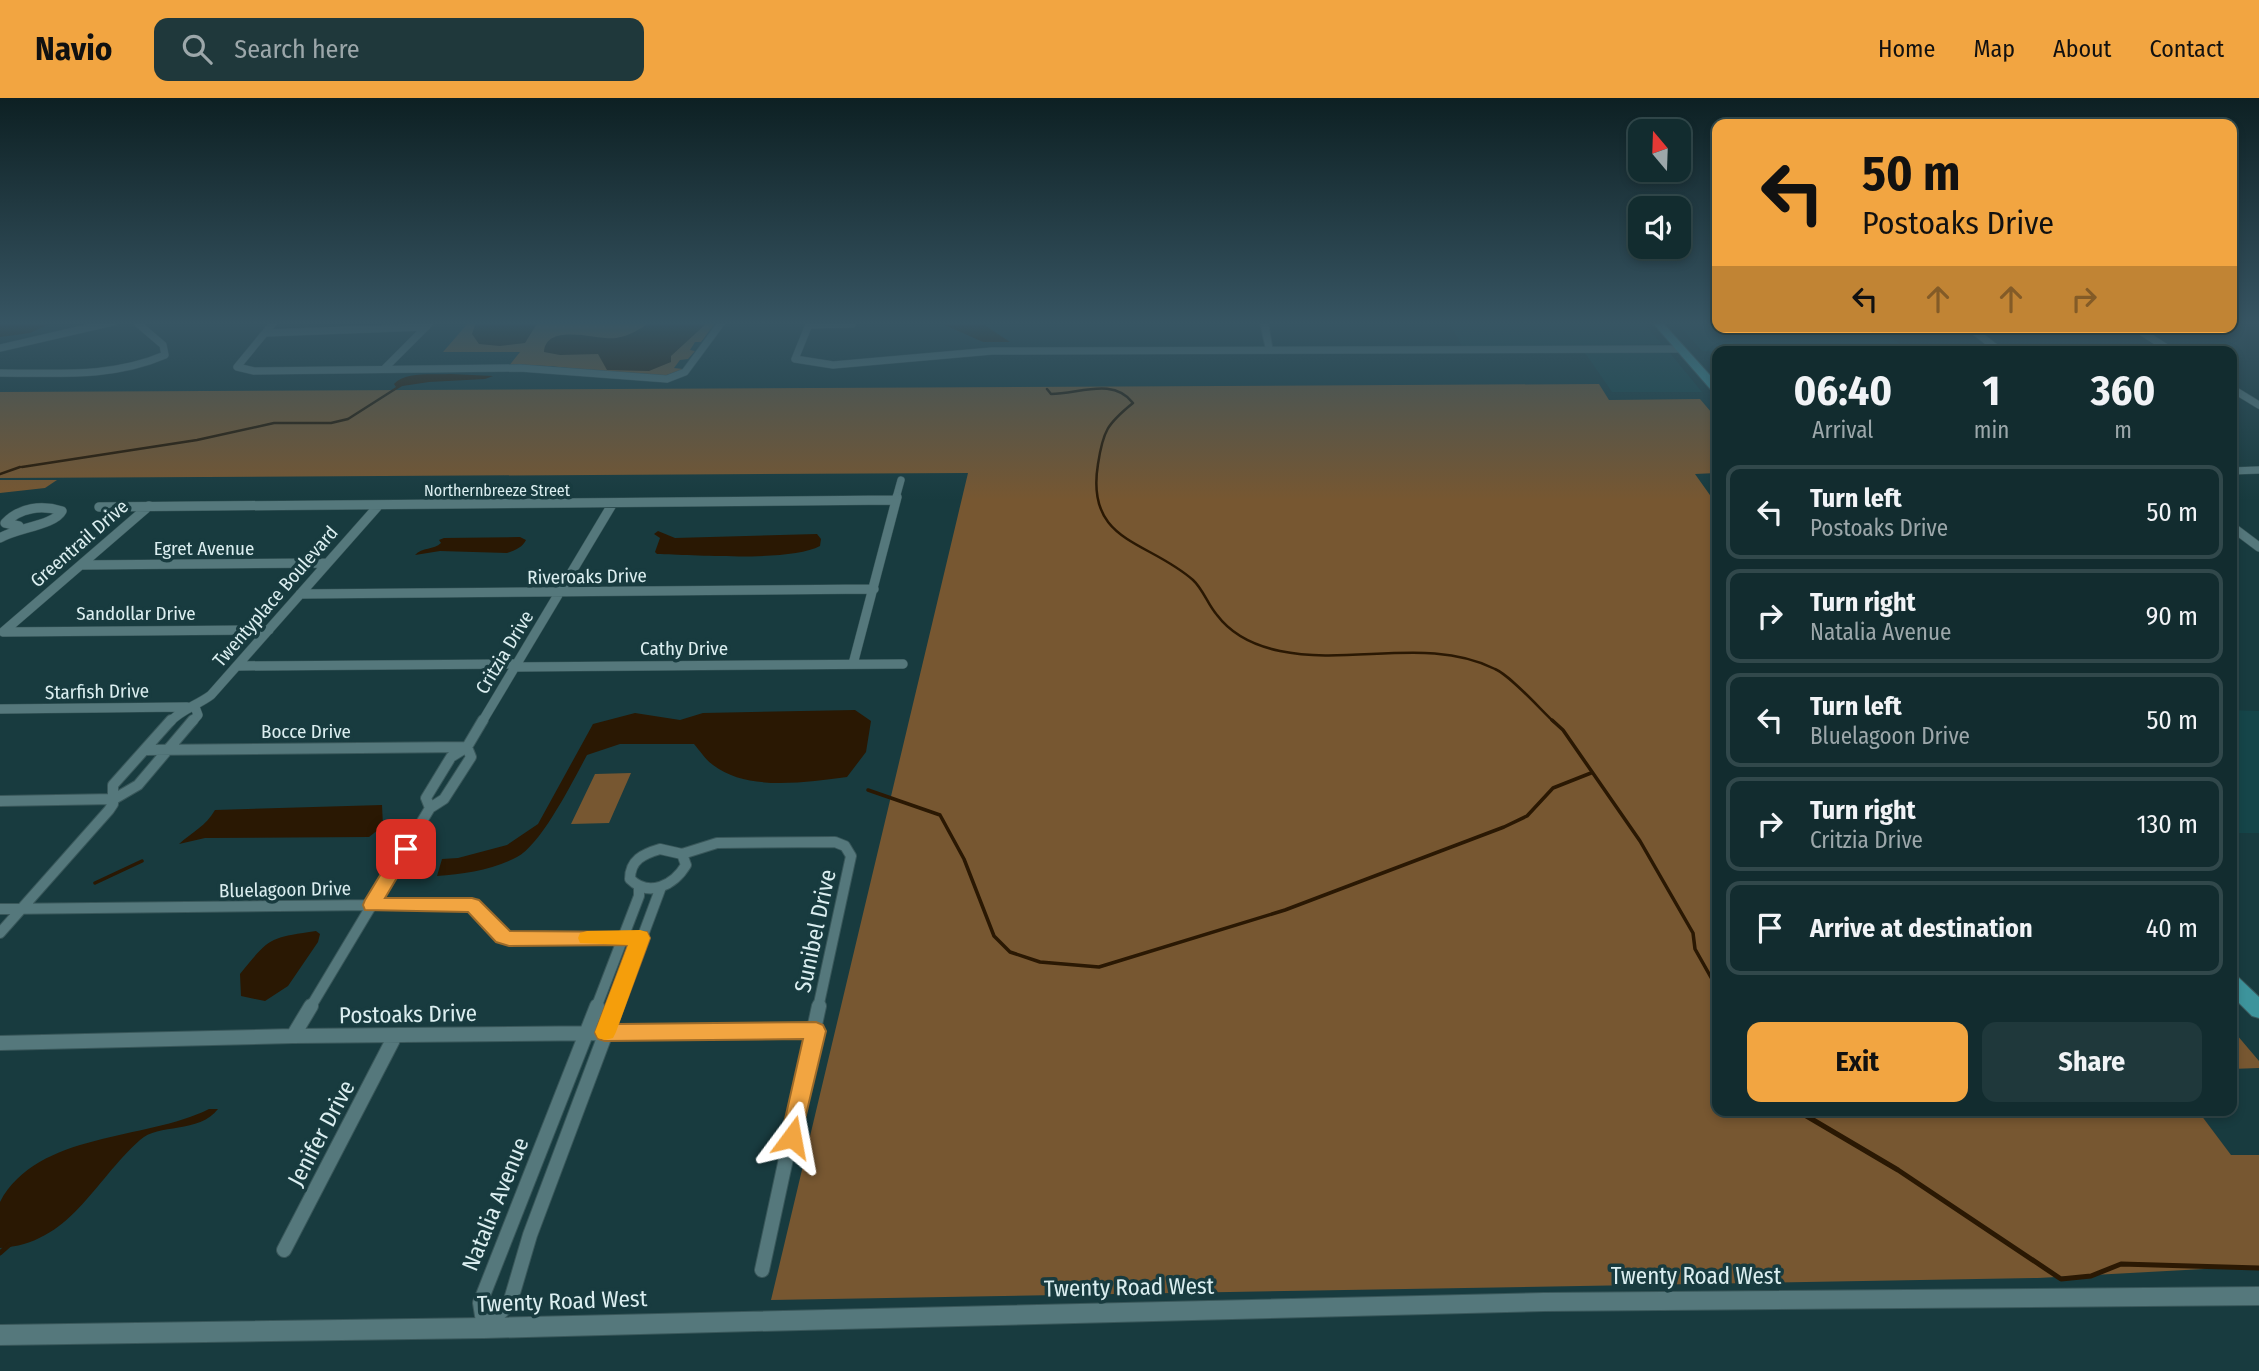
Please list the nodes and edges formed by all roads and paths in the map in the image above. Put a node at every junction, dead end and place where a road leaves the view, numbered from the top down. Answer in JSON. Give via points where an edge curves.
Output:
{"nodes":[{"id":1,"x":2237,"y":392,"type":"edge"},
{"id":2,"x":2259,"y":405,"type":"edge"},
{"id":3,"x":2259,"y":470,"type":"edge"},
{"id":4,"x":2237,"y":471,"type":"edge"},
{"id":5,"x":901,"y":480,"type":"dead end"},
{"id":6,"x":896,"y":500,"type":"junction"},
{"id":7,"x":613,"y":503,"type":"junction"},
{"id":8,"x":379,"y":505,"type":"junction"},
{"id":9,"x":149,"y":506,"type":"junction"},
{"id":10,"x":99,"y":507,"type":"dead end"},
{"id":11,"x":19,"y":526,"type":"junction"},
{"id":12,"x":2237,"y":530,"type":"edge"},
{"id":13,"x":0,"y":538,"type":"edge"},
{"id":14,"x":2259,"y":547,"type":"edge"},
{"id":15,"x":327,"y":563,"type":"junction"},
{"id":16,"x":81,"y":565,"type":"junction"},
{"id":17,"x":874,"y":589,"type":"junction"},
{"id":18,"x":561,"y":592,"type":"junction"},
{"id":19,"x":300,"y":594,"type":"junction"},
{"id":20,"x":269,"y":630,"type":"junction"},
{"id":21,"x":1,"y":633,"type":"edge"},
{"id":22,"x":853,"y":664,"type":"junction"},
{"id":23,"x":903,"y":664,"type":"dead end"},
{"id":24,"x":516,"y":665,"type":"junction"},
{"id":25,"x":238,"y":666,"type":"junction"},
{"id":26,"x":195,"y":707,"type":"junction"},
{"id":27,"x":0,"y":709,"type":"edge"},
{"id":28,"x":467,"y":747,"type":"junction"},
{"id":29,"x":145,"y":750,"type":"junction"},
{"id":30,"x":169,"y":750,"type":"junction"},
{"id":31,"x":114,"y":799,"type":"junction"},
{"id":32,"x":0,"y":801,"type":"edge"},
{"id":33,"x":430,"y":808,"type":"junction"},
{"id":34,"x":682,"y":854,"type":"junction"},
{"id":35,"x":639,"y":887,"type":"junction"},
{"id":36,"x":661,"y":887,"type":"junction"},
{"id":37,"x":372,"y":905,"type":"junction"},
{"id":38,"x":0,"y":909,"type":"edge"},
{"id":39,"x":21,"y":909,"type":"junction"},
{"id":40,"x":0,"y":933,"type":"edge"},
{"id":41,"x":623,"y":938,"type":"junction"},
{"id":42,"x":640,"y":938,"type":"junction"},
{"id":43,"x":2237,"y":988,"type":"edge"},
{"id":44,"x":2259,"y":1010,"type":"edge"},
{"id":45,"x":816,"y":1031,"type":"junction"},
{"id":46,"x":585,"y":1033,"type":"junction"},
{"id":47,"x":605,"y":1033,"type":"junction"},
{"id":48,"x":396,"y":1036,"type":"junction"},
{"id":49,"x":293,"y":1037,"type":"junction"},
{"id":50,"x":0,"y":1043,"type":"edge"},
{"id":51,"x":284,"y":1250,"type":"dead end"},
{"id":52,"x":762,"y":1270,"type":"dead end"},
{"id":53,"x":2259,"y":1296,"type":"edge"},
{"id":54,"x":484,"y":1328,"type":"junction"},
{"id":55,"x":0,"y":1335,"type":"edge"}],
"edges":[{"from":1,"to":2,"type":"street"},
{"from":3,"to":4,"type":"street"},
{"from":5,"to":6,"type":"street"},
{"from":6,"to":7,"type":"street","name":"Northernbreeze Street"},
{"from":6,"to":17,"type":"street"},
{"from":7,"to":8,"type":"street","name":"Northernbreeze Street"},
{"from":7,"to":18,"type":"street","name":"Critzia Drive"},
{"from":8,"to":9,"type":"street","name":"Northernbreeze Street"},
{"from":8,"to":15,"type":"street","name":"Twentyplace Boulevard"},
{"from":9,"to":10,"type":"street","name":"Northernbreeze Street"},
{"from":9,"to":16,"type":"street","name":"Greentrail Drive"},
{"from":11,"to":11,"type":"street","via":[[46,523],[62,511],[25,510],[5,523]]},
{"from":11,"to":13,"type":"street"},
{"from":12,"to":14,"type":"street"},
{"from":15,"to":16,"type":"street","name":"Egret Avenue"},
{"from":15,"to":19,"type":"street","name":"Twentyplace Boulevard"},
{"from":16,"to":21,"type":"street","name":"Greentrail Drive"},
{"from":17,"to":18,"type":"street","name":"Riveroaks Drive"},
{"from":17,"to":22,"type":"street"},
{"from":18,"to":19,"type":"street","name":"Riveroaks Drive"},
{"from":18,"to":24,"type":"street","name":"Critzia Drive"},
{"from":19,"to":20,"type":"street","name":"Twentyplace Boulevard"},
{"from":20,"to":21,"type":"street","name":"Sandollar Drive"},
{"from":20,"to":25,"type":"street","name":"Twentyplace Boulevard"},
{"from":22,"to":23,"type":"street","name":"Cathy Drive"},
{"from":22,"to":24,"type":"street","name":"Cathy Drive"},
{"from":24,"to":25,"type":"street","name":"Cathy Drive"},
{"from":24,"to":28,"type":"street","name":"Critzia Drive"},
{"from":25,"to":26,"type":"street","name":"Twentyplace Boulevard"},
{"from":26,"to":27,"type":"street","name":"Starfish Drive"},
{"from":26,"to":29,"type":"street","name":"Twentyplace Boulevard","via":[[176,715]]},
{"from":26,"to":30,"type":"street","name":"Twentyplace Boulevard","via":[[198,715]]},
{"from":28,"to":30,"type":"street","name":"Bocce Drive"},
{"from":28,"to":33,"type":"street","name":"Critzia Drive","via":[[471,757],[444,799]]},
{"from":28,"to":33,"type":"street","name":"Critzia Drive","via":[[451,757],[426,798]]},
{"from":29,"to":30,"type":"street","name":"Bocce Drive"},
{"from":29,"to":31,"type":"street","name":"Twentyplace Boulevard","via":[[113,785]]},
{"from":30,"to":31,"type":"street","name":"Twentyplace Boulevard","via":[[138,785]]},
{"from":31,"to":32,"type":"street"},
{"from":31,"to":39,"type":"street","name":"Twentyplace Boulevard"},
{"from":33,"to":37,"type":"street","name":"Critzia Drive"},
{"from":34,"to":35,"type":"street","via":[[660,849],[636,860],[629,873]]},
{"from":34,"to":36,"type":"street","via":[[683,872]]},
{"from":34,"to":45,"type":"street","name":"Sunibel Drive","via":[[717,843],[835,842],[849,850],[852,863]]},
{"from":35,"to":36,"type":"street"},
{"from":35,"to":41,"type":"street","name":"Natalia Avenue"},
{"from":36,"to":42,"type":"street","name":"Natalia Avenue"},
{"from":37,"to":39,"type":"street","name":"Bluelagoon Drive"},
{"from":37,"to":41,"type":"street","name":"Bluelagoon Drive","via":[[472,905],[509,939]]},
{"from":37,"to":49,"type":"street","name":"Critzia Drive"},
{"from":38,"to":39,"type":"street","name":"Bluelagoon Drive"},
{"from":39,"to":40,"type":"street","name":"Twentyplace Boulevard"},
{"from":41,"to":42,"type":"street","name":"Bluelagoon Drive"},
{"from":41,"to":46,"type":"street","name":"Natalia Avenue"},
{"from":42,"to":47,"type":"street","name":"Natalia Avenue"},
{"from":43,"to":44,"type":"main road"},
{"from":45,"to":47,"type":"street","name":"Postoaks Drive"},
{"from":45,"to":52,"type":"street","name":"Sunibel Drive"},
{"from":46,"to":47,"type":"street","name":"Postoaks Drive"},
{"from":46,"to":48,"type":"street","name":"Postoaks Drive"},
{"from":46,"to":54,"type":"street","name":"Natalia Avenue","via":[[480,1303]]},
{"from":47,"to":54,"type":"street","name":"Natalia Avenue","via":[[530,1235],[510,1303]]},
{"from":48,"to":49,"type":"street","name":"Postoaks Drive"},
{"from":48,"to":51,"type":"street","name":"Jenifer Drive"},
{"from":49,"to":50,"type":"street","name":"Postoaks Drive"},
{"from":53,"to":54,"type":"street","name":"Twenty Road West","via":[[1544,1302]]},
{"from":54,"to":55,"type":"street","name":"Twenty Road West"}]}
